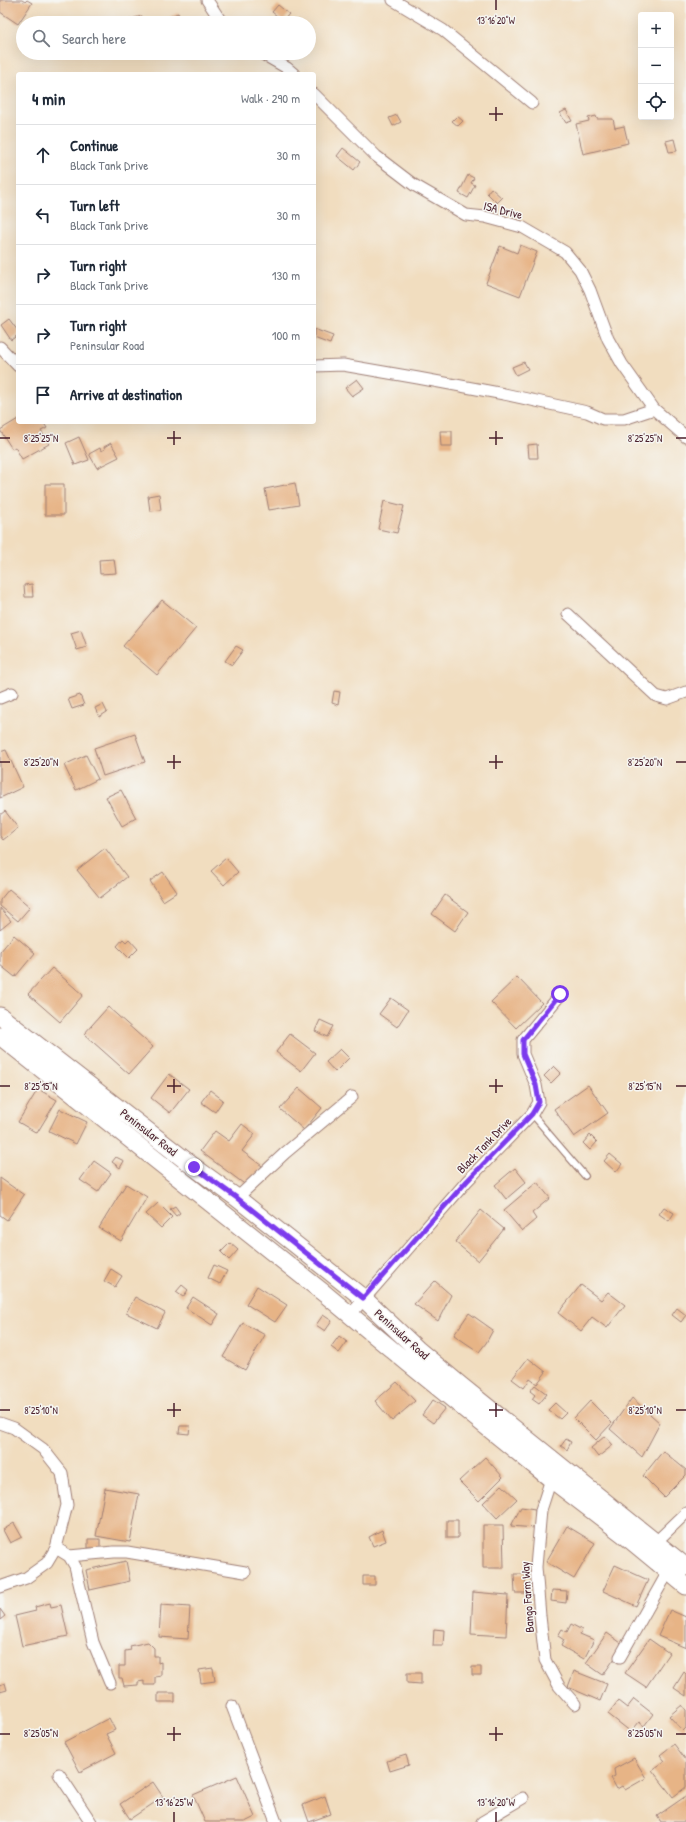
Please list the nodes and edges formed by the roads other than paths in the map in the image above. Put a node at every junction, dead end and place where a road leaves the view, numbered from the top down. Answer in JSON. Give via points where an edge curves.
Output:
{"nodes":[{"id":1,"x":208,"y":0,"type":"edge"},
{"id":2,"x":393,"y":0,"type":"edge"},
{"id":3,"x":218,"y":16,"type":"edge"},
{"id":4,"x":273,"y":60,"type":"edge"},
{"id":5,"x":292,"y":72,"type":"edge"},
{"id":6,"x":316,"y":96,"type":"edge"},
{"id":7,"x":532,"y":103,"type":"dead end"},
{"id":8,"x":0,"y":347,"type":"edge"},
{"id":9,"x":16,"y":364,"type":"edge"},
{"id":10,"x":316,"y":366,"type":"edge"},
{"id":11,"x":654,"y":409,"type":"junction"},
{"id":12,"x":686,"y":437,"type":"edge"},
{"id":13,"x":568,"y":614,"type":"dead end"},
{"id":14,"x":686,"y":692,"type":"edge"},
{"id":15,"x":12,"y":693,"type":"dead end"},
{"id":16,"x":0,"y":698,"type":"edge"},
{"id":17,"x":560,"y":994,"type":"dead end"},
{"id":18,"x":0,"y":1016,"type":"edge"},
{"id":19,"x":0,"y":1036,"type":"edge"},
{"id":20,"x":352,"y":1097,"type":"dead end"},
{"id":21,"x":532,"y":1114,"type":"junction"},
{"id":22,"x":585,"y":1176,"type":"dead end"},
{"id":23,"x":237,"y":1198,"type":"junction"},
{"id":24,"x":363,"y":1298,"type":"junction"},
{"id":25,"x":351,"y":1314,"type":"junction"},
{"id":26,"x":0,"y":1423,"type":"edge"},
{"id":27,"x":552,"y":1479,"type":"junction"},
{"id":28,"x":686,"y":1513,"type":"edge"},
{"id":29,"x":656,"y":1542,"type":"junction"},
{"id":30,"x":56,"y":1548,"type":"junction"},
{"id":31,"x":69,"y":1556,"type":"junction"},
{"id":32,"x":686,"y":1567,"type":"edge"},
{"id":33,"x":245,"y":1572,"type":"dead end"},
{"id":34,"x":668,"y":1572,"type":"junction"},
{"id":35,"x":686,"y":1586,"type":"edge"},
{"id":36,"x":0,"y":1587,"type":"edge"},
{"id":37,"x":620,"y":1657,"type":"dead end"},
{"id":38,"x":110,"y":1683,"type":"dead end"},
{"id":39,"x":575,"y":1704,"type":"dead end"},
{"id":40,"x":232,"y":1706,"type":"dead end"},
{"id":41,"x":59,"y":1774,"type":"dead end"},
{"id":42,"x":523,"y":1798,"type":"dead end"},
{"id":43,"x":91,"y":1822,"type":"edge"},
{"id":44,"x":276,"y":1822,"type":"edge"},
{"id":45,"x":482,"y":1822,"type":"edge"}],
"edges":[{"from":1,"to":3,"type":"street"},
{"from":2,"to":7,"type":"street","via":[[443,30]]},
{"from":4,"to":5,"type":"street"},
{"from":6,"to":11,"type":"street","name":"ISA Drive","via":[[376,156],[414,185],[466,215],[522,227],[565,252],[580,270],[608,339],[622,364]]},
{"from":8,"to":9,"type":"street"},
{"from":10,"to":11,"type":"street","via":[[343,365],[418,378],[587,412],[603,419],[624,419]]},
{"from":11,"to":12,"type":"street","name":"ISA Drive"},
{"from":13,"to":14,"type":"street","via":[[656,696],[667,699]]},
{"from":15,"to":16,"type":"street"},
{"from":17,"to":21,"type":"street","name":"Black Tank Drive","via":[[523,1040],[523,1054],[536,1085],[539,1102]]},
{"from":18,"to":23,"type":"main road","name":"Peninsular Road"},
{"from":19,"to":25,"type":"main road","name":"Peninsular Road"},
{"from":20,"to":23,"type":"street","via":[[285,1153]]},
{"from":21,"to":22,"type":"lane"},
{"from":21,"to":24,"type":"street","name":"Black Tank Drive","via":[[467,1181]]},
{"from":23,"to":24,"type":"main road","name":"Peninsular Road"},
{"from":24,"to":25,"type":"street","name":"Black Tank Drive"},
{"from":24,"to":29,"type":"main road","name":"Peninsular Road","via":[[460,1385]]},
{"from":25,"to":27,"type":"main road","name":"Peninsular Road","via":[[408,1364]]},
{"from":26,"to":30,"type":"street","via":[[14,1428],[43,1449],[62,1473],[66,1505]]},
{"from":27,"to":34,"type":"main road","name":"Peninsular Road"},
{"from":27,"to":39,"type":"street","name":"Bango Farm Way","via":[[541,1510],[536,1567],[540,1616],[545,1660],[559,1686]]},
{"from":28,"to":29,"type":"street"},
{"from":29,"to":32,"type":"main road","name":"Peninsular Road"},
{"from":30,"to":31,"type":"street"},
{"from":30,"to":36,"type":"street","via":[[47,1563],[26,1578]]},
{"from":31,"to":33,"type":"street","via":[[127,1552]]},
{"from":31,"to":38,"type":"street","via":[[75,1566],[94,1642]]},
{"from":34,"to":35,"type":"main road","name":"Peninsular Road"},
{"from":34,"to":37,"type":"street"},
{"from":40,"to":44,"type":"street"},
{"from":41,"to":43,"type":"street"},
{"from":42,"to":45,"type":"street"}]}
